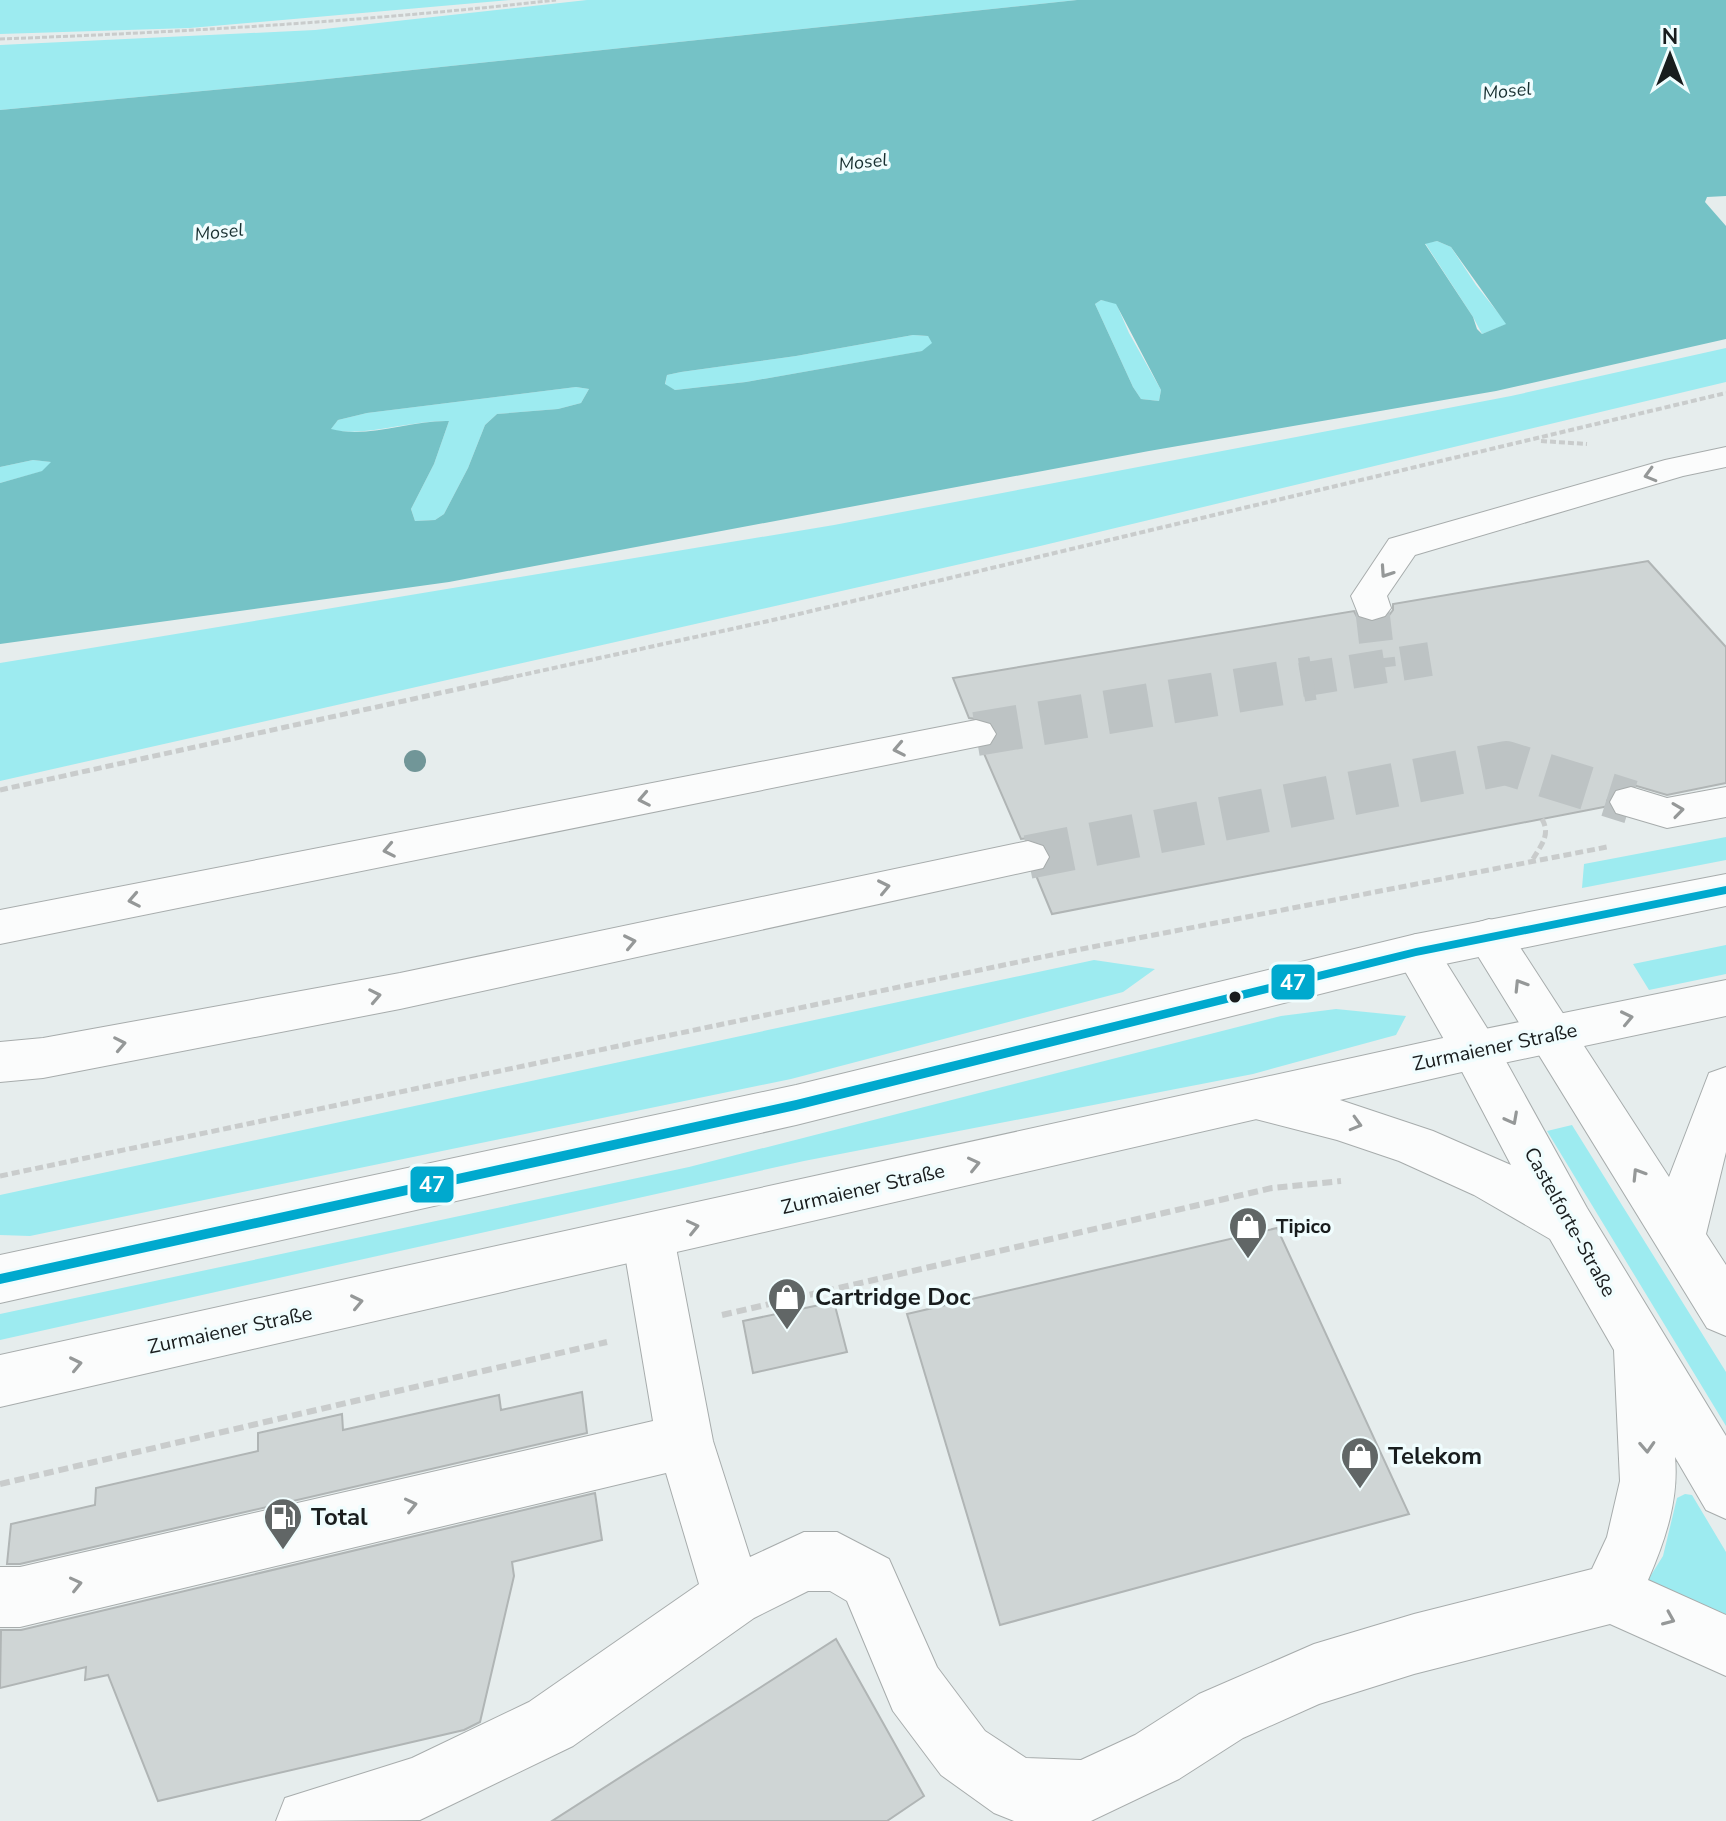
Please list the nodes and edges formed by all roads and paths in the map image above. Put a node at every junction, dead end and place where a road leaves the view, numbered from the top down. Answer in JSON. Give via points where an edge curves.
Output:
{"nodes":[{"id":1,"x":556,"y":0,"type":"edge"},
{"id":2,"x":0,"y":39,"type":"edge"},
{"id":3,"x":1726,"y":393,"type":"edge"},
{"id":4,"x":1726,"y":457,"type":"edge"},
{"id":5,"x":1372,"y":608,"type":"tunnel mouth"},
{"id":6,"x":976,"y":734,"type":"tunnel mouth"},
{"id":7,"x":0,"y":790,"type":"edge"},
{"id":8,"x":1631,"y":802,"type":"tunnel mouth"},
{"id":9,"x":1726,"y":802,"type":"edge"},
{"id":10,"x":1542,"y":819,"type":"dead end"},
{"id":11,"x":1028,"y":857,"type":"tunnel mouth"},
{"id":12,"x":1726,"y":890,"type":"edge"},
{"id":13,"x":0,"y":927,"type":"edge"},
{"id":14,"x":1489,"y":936,"type":"junction"},
{"id":15,"x":1416,"y":952,"type":"junction"},
{"id":16,"x":1726,"y":998,"type":"edge"},
{"id":17,"x":1551,"y":1034,"type":"junction"},
{"id":18,"x":0,"y":1037,"type":"edge"},
{"id":19,"x":1475,"y":1050,"type":"junction"},
{"id":20,"x":22,"y":1060,"type":"edge"},
{"id":21,"x":1726,"y":1087,"type":"edge"},
{"id":22,"x":1253,"y":1100,"type":"junction"},
{"id":23,"x":0,"y":1176,"type":"edge"},
{"id":24,"x":1352,"y":1183,"type":"dead end"},
{"id":25,"x":1569,"y":1224,"type":"junction"},
{"id":26,"x":648,"y":1237,"type":"junction"},
{"id":27,"x":1679,"y":1240,"type":"junction"},
{"id":28,"x":0,"y":1279,"type":"edge"},
{"id":29,"x":1723,"y":1303,"type":"edge"},
{"id":30,"x":665,"y":1329,"type":"junction"},
{"id":31,"x":1638,"y":1341,"type":"junction"},
{"id":32,"x":0,"y":1381,"type":"edge"},
{"id":33,"x":685,"y":1441,"type":"junction"},
{"id":34,"x":0,"y":1484,"type":"edge"},
{"id":35,"x":1726,"y":1490,"type":"edge"},
{"id":36,"x":1611,"y":1594,"type":"junction"},
{"id":37,"x":0,"y":1597,"type":"edge"},
{"id":38,"x":733,"y":1597,"type":"junction"},
{"id":39,"x":1726,"y":1646,"type":"edge"},
{"id":40,"x":308,"y":1821,"type":"edge"}],
"edges":[{"from":1,"to":2,"type":"path","via":[[408,17]]},
{"from":3,"to":7,"type":"path","via":[[782,618]]},
{"from":4,"to":5,"type":"main road","one_way":true,"via":[[1402,547],[1369,596]]},
{"from":6,"to":13,"type":"main road","one_way":true},
{"from":8,"to":9,"type":"main road","one_way":true,"via":[[1667,813]]},
{"from":10,"to":23,"type":"path","via":[[1545,839],[1532,860],[1061,953]]},
{"from":20,"to":11,"type":"main road","one_way":true,"via":[[400,991]]},
{"from":12,"to":14,"type":"main road"},
{"from":14,"to":15,"type":"main road"},
{"from":17,"to":14,"type":"main road","one_way":true},
{"from":15,"to":19,"type":"main road","name":"Castelforte-Straße"},
{"from":15,"to":28,"type":"main road","via":[[796,1105]]},
{"from":17,"to":16,"type":"main road","name":"Zurmaiener Straße","one_way":true},
{"from":17,"to":19,"type":"main road","name":"Zurmaiener Straße"},
{"from":27,"to":17,"type":"main road","one_way":true},
{"from":18,"to":20,"type":"main road"},
{"from":19,"to":22,"type":"main road","name":"Zurmaiener Straße"},
{"from":19,"to":25,"type":"main road","name":"Castelforte-Straße","one_way":true},
{"from":21,"to":27,"type":"main road","via":[[1698,1160]]},
{"from":22,"to":25,"type":"main road","one_way":true,"via":[[1368,1127],[1441,1153]]},
{"from":26,"to":22,"type":"main road","name":"Zurmaiener Straße","one_way":true},
{"from":24,"to":30,"type":"path","via":[[1272,1188]]},
{"from":25,"to":31,"type":"main road","name":"Castelforte-Straße"},
{"from":26,"to":30,"type":"main road"},
{"from":32,"to":26,"type":"main road","name":"Zurmaiener Straße","one_way":true},
{"from":27,"to":29,"type":"main road"},
{"from":30,"to":33,"type":"main road"},
{"from":30,"to":34,"type":"path"},
{"from":31,"to":35,"type":"main road","name":"Castelforte-Straße"},
{"from":31,"to":36,"type":"main road","one_way":true,"via":[[1649,1481],[1635,1542]]},
{"from":37,"to":33,"type":"main road","one_way":true,"via":[[20,1597]]},
{"from":33,"to":38,"type":"main road"},
{"from":36,"to":38,"type":"main road","via":[[1314,1675],[1221,1716],[1157,1757],[1083,1792],[1017,1790],[963,1753],[915,1689],[868,1580],[837,1561],[804,1562]]},
{"from":36,"to":39,"type":"main road","one_way":true},
{"from":38,"to":40,"type":"main road","via":[[551,1724],[420,1788]]}]}
